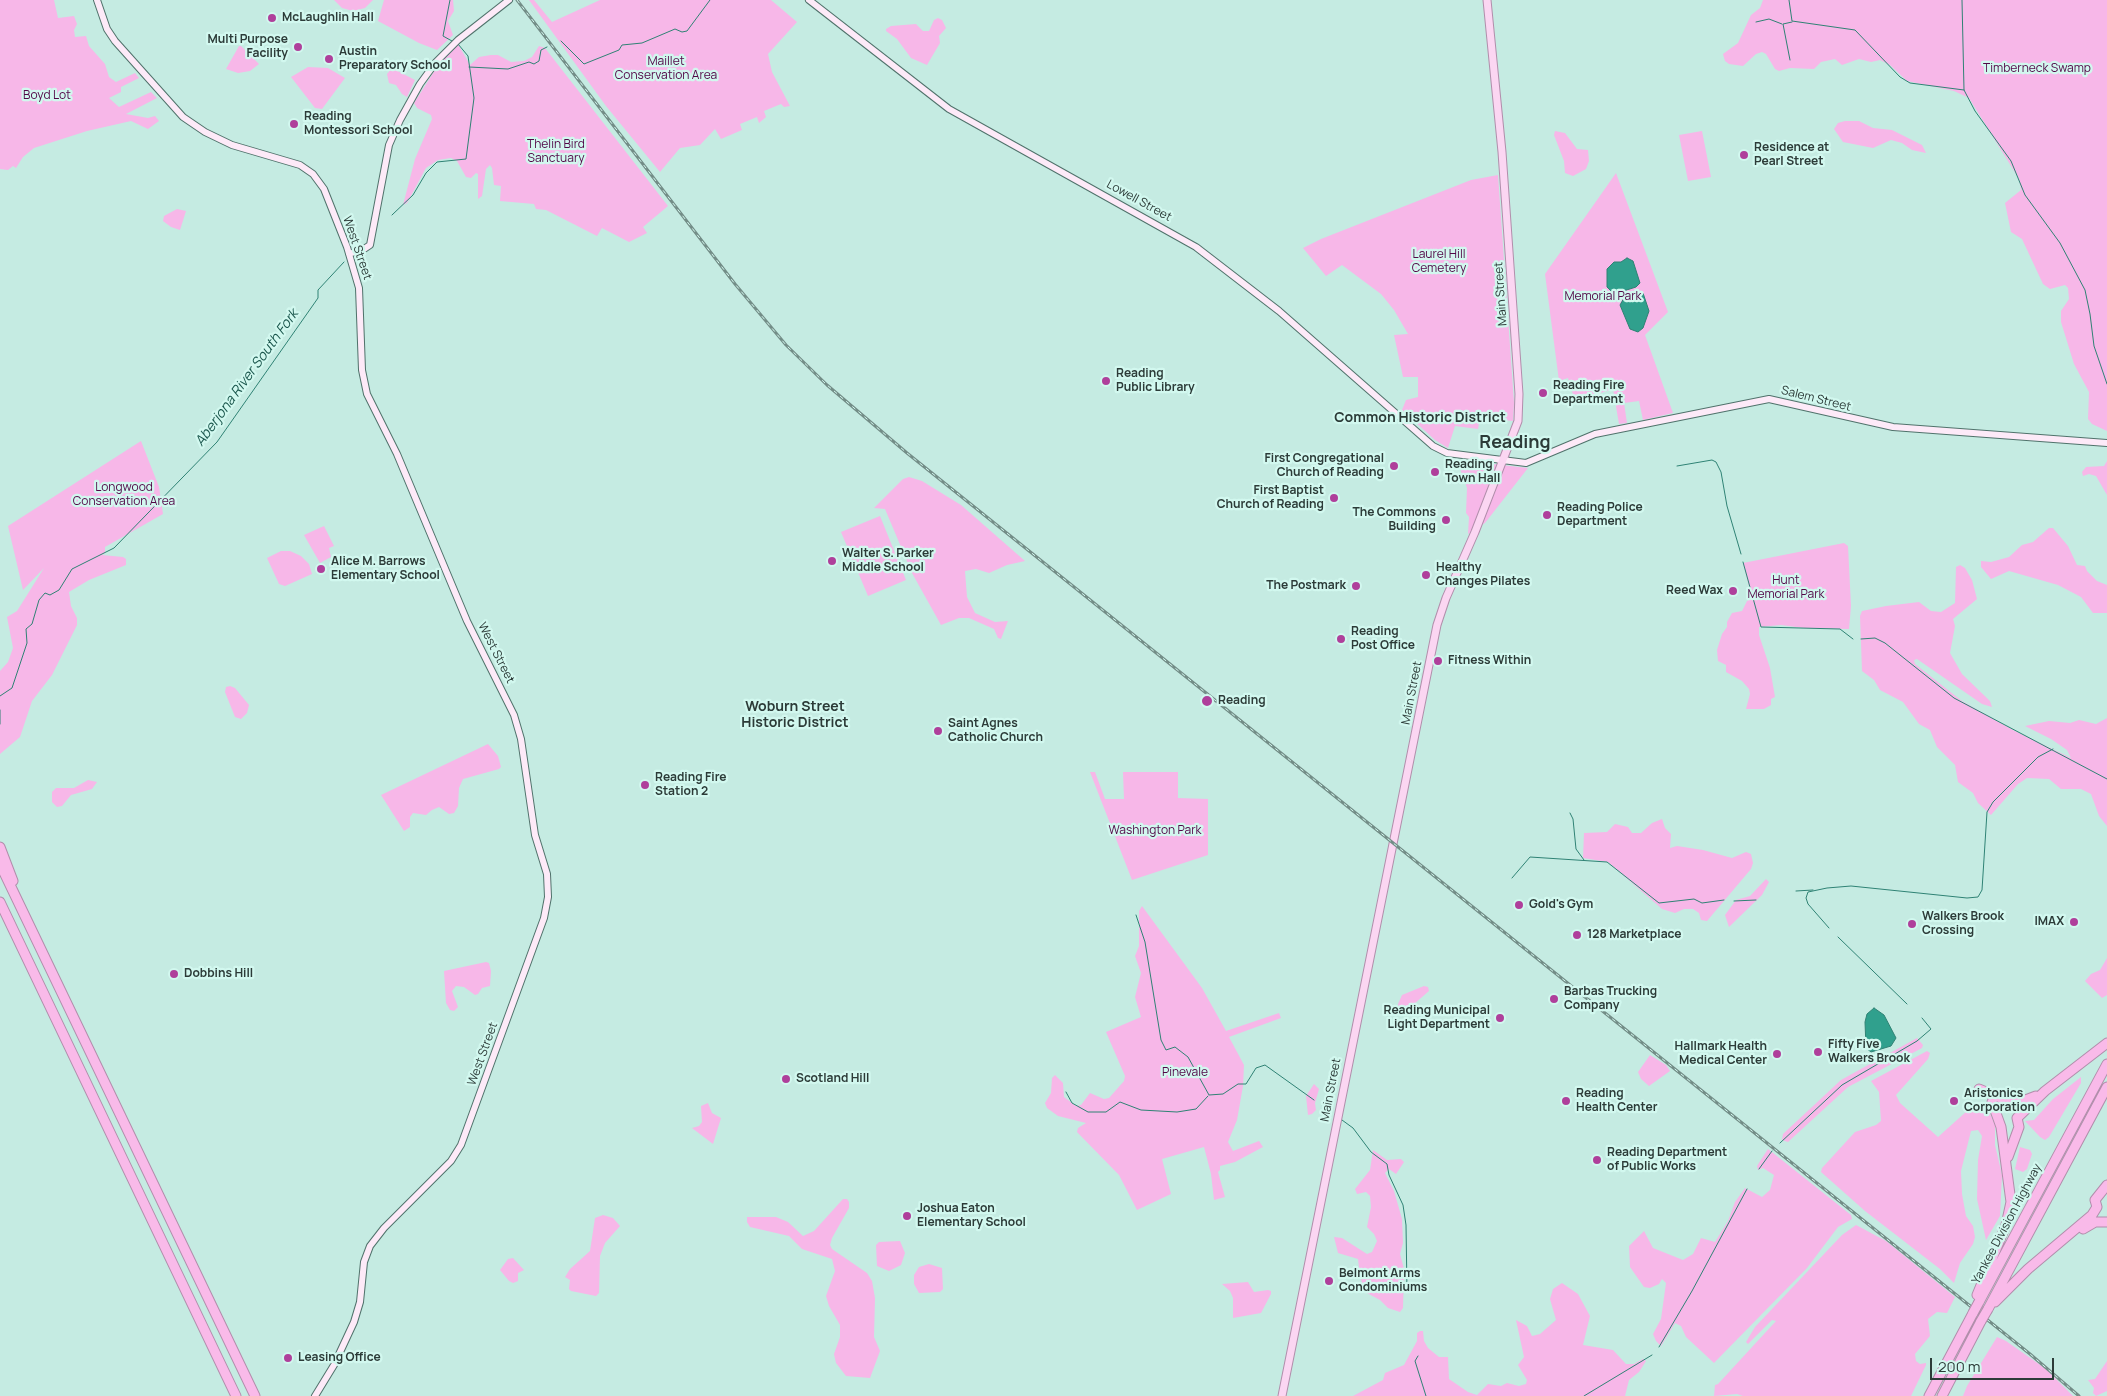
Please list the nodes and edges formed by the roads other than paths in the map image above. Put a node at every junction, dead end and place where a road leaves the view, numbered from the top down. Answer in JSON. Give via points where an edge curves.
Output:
{"nodes":[{"id":1,"x":97,"y":0,"type":"edge"},
{"id":2,"x":509,"y":0,"type":"edge"},
{"id":3,"x":809,"y":0,"type":"edge"},
{"id":4,"x":1487,"y":0,"type":"edge"},
{"id":5,"x":349,"y":254,"type":"junction"},
{"id":6,"x":2107,"y":444,"type":"edge"},
{"id":7,"x":1439,"y":450,"type":"joint"},
{"id":8,"x":1504,"y":461,"type":"junction"},
{"id":9,"x":0,"y":847,"type":"edge"},
{"id":10,"x":0,"y":864,"type":"edge"},
{"id":11,"x":0,"y":902,"type":"edge"},
{"id":12,"x":21,"y":908,"type":"junction"},
{"id":13,"x":2107,"y":1043,"type":"edge"},
{"id":14,"x":2107,"y":1064,"type":"edge"},
{"id":15,"x":2107,"y":1087,"type":"edge"},
{"id":16,"x":1979,"y":1089,"type":"dead end"},
{"id":17,"x":2045,"y":1091,"type":"junction"},
{"id":18,"x":1992,"y":1102,"type":"dead end"},
{"id":19,"x":2008,"y":1168,"type":"junction"},
{"id":20,"x":2107,"y":1184,"type":"edge"},
{"id":21,"x":2107,"y":1222,"type":"edge"},
{"id":22,"x":2062,"y":1242,"type":"junction"},
{"id":23,"x":1977,"y":1300,"type":"junction"},
{"id":24,"x":1988,"y":1309,"type":"junction"},
{"id":25,"x":236,"y":1396,"type":"edge"},
{"id":26,"x":255,"y":1396,"type":"edge"},
{"id":27,"x":315,"y":1396,"type":"edge"},
{"id":28,"x":1282,"y":1396,"type":"edge"},
{"id":29,"x":1929,"y":1396,"type":"edge"},
{"id":30,"x":1942,"y":1396,"type":"edge"}],
"edges":[{"from":1,"to":5,"type":"main road","name":"West Street","via":[[114,41],[183,116],[225,142],[290,161],[313,174],[326,193]]},
{"from":2,"to":5,"type":"main road","via":[[458,40],[420,84],[389,145],[370,245]]},
{"from":3,"to":7,"type":"main road","name":"Lowell Street","via":[[949,109],[1196,246],[1330,353]]},
{"from":4,"to":8,"type":"main road","name":"Main Street","via":[[1498,99],[1519,394],[1518,424]]},
{"from":5,"to":27,"type":"main road","name":"West Street","via":[[360,294],[362,370],[366,394],[397,454],[451,586],[516,722],[548,892],[540,931],[461,1144],[451,1161],[370,1246],[364,1262],[356,1318]]},
{"from":6,"to":8,"type":"main road","name":"Salem Street","via":[[1893,427],[1768,399],[1595,434],[1529,462]]},
{"from":7,"to":8,"type":"main road","name":"Salem Street","via":[[1453,455]]},
{"from":8,"to":28,"type":"main road","name":"Main Street","via":[[1436,630]]},
{"from":9,"to":12,"type":"highway"},
{"from":10,"to":12,"type":"highway"},
{"from":11,"to":25,"type":"highway"},
{"from":12,"to":26,"type":"highway"},
{"from":13,"to":17,"type":"highway"},
{"from":14,"to":23,"type":"highway","name":"Yankee Division Highway"},
{"from":15,"to":24,"type":"highway","name":"Yankee Division Highway"},
{"from":16,"to":17,"type":"highway","via":[[1999,1099],[2016,1102],[2031,1099]]},
{"from":17,"to":19,"type":"highway","via":[[2016,1119],[2019,1127],[2010,1149]]},
{"from":18,"to":19,"type":"highway","via":[[2000,1121]]},
{"from":19,"to":23,"type":"highway","via":[[2012,1198],[2009,1217]]},
{"from":20,"to":22,"type":"highway","via":[[2095,1200],[2096,1210]]},
{"from":21,"to":22,"type":"highway","via":[[2092,1223]]},
{"from":22,"to":24,"type":"highway","via":[[2028,1269]]},
{"from":23,"to":29,"type":"highway","name":"Yankee Division Highway","bridge":true},
{"from":24,"to":30,"type":"highway","name":"Yankee Division Highway","bridge":true}]}
